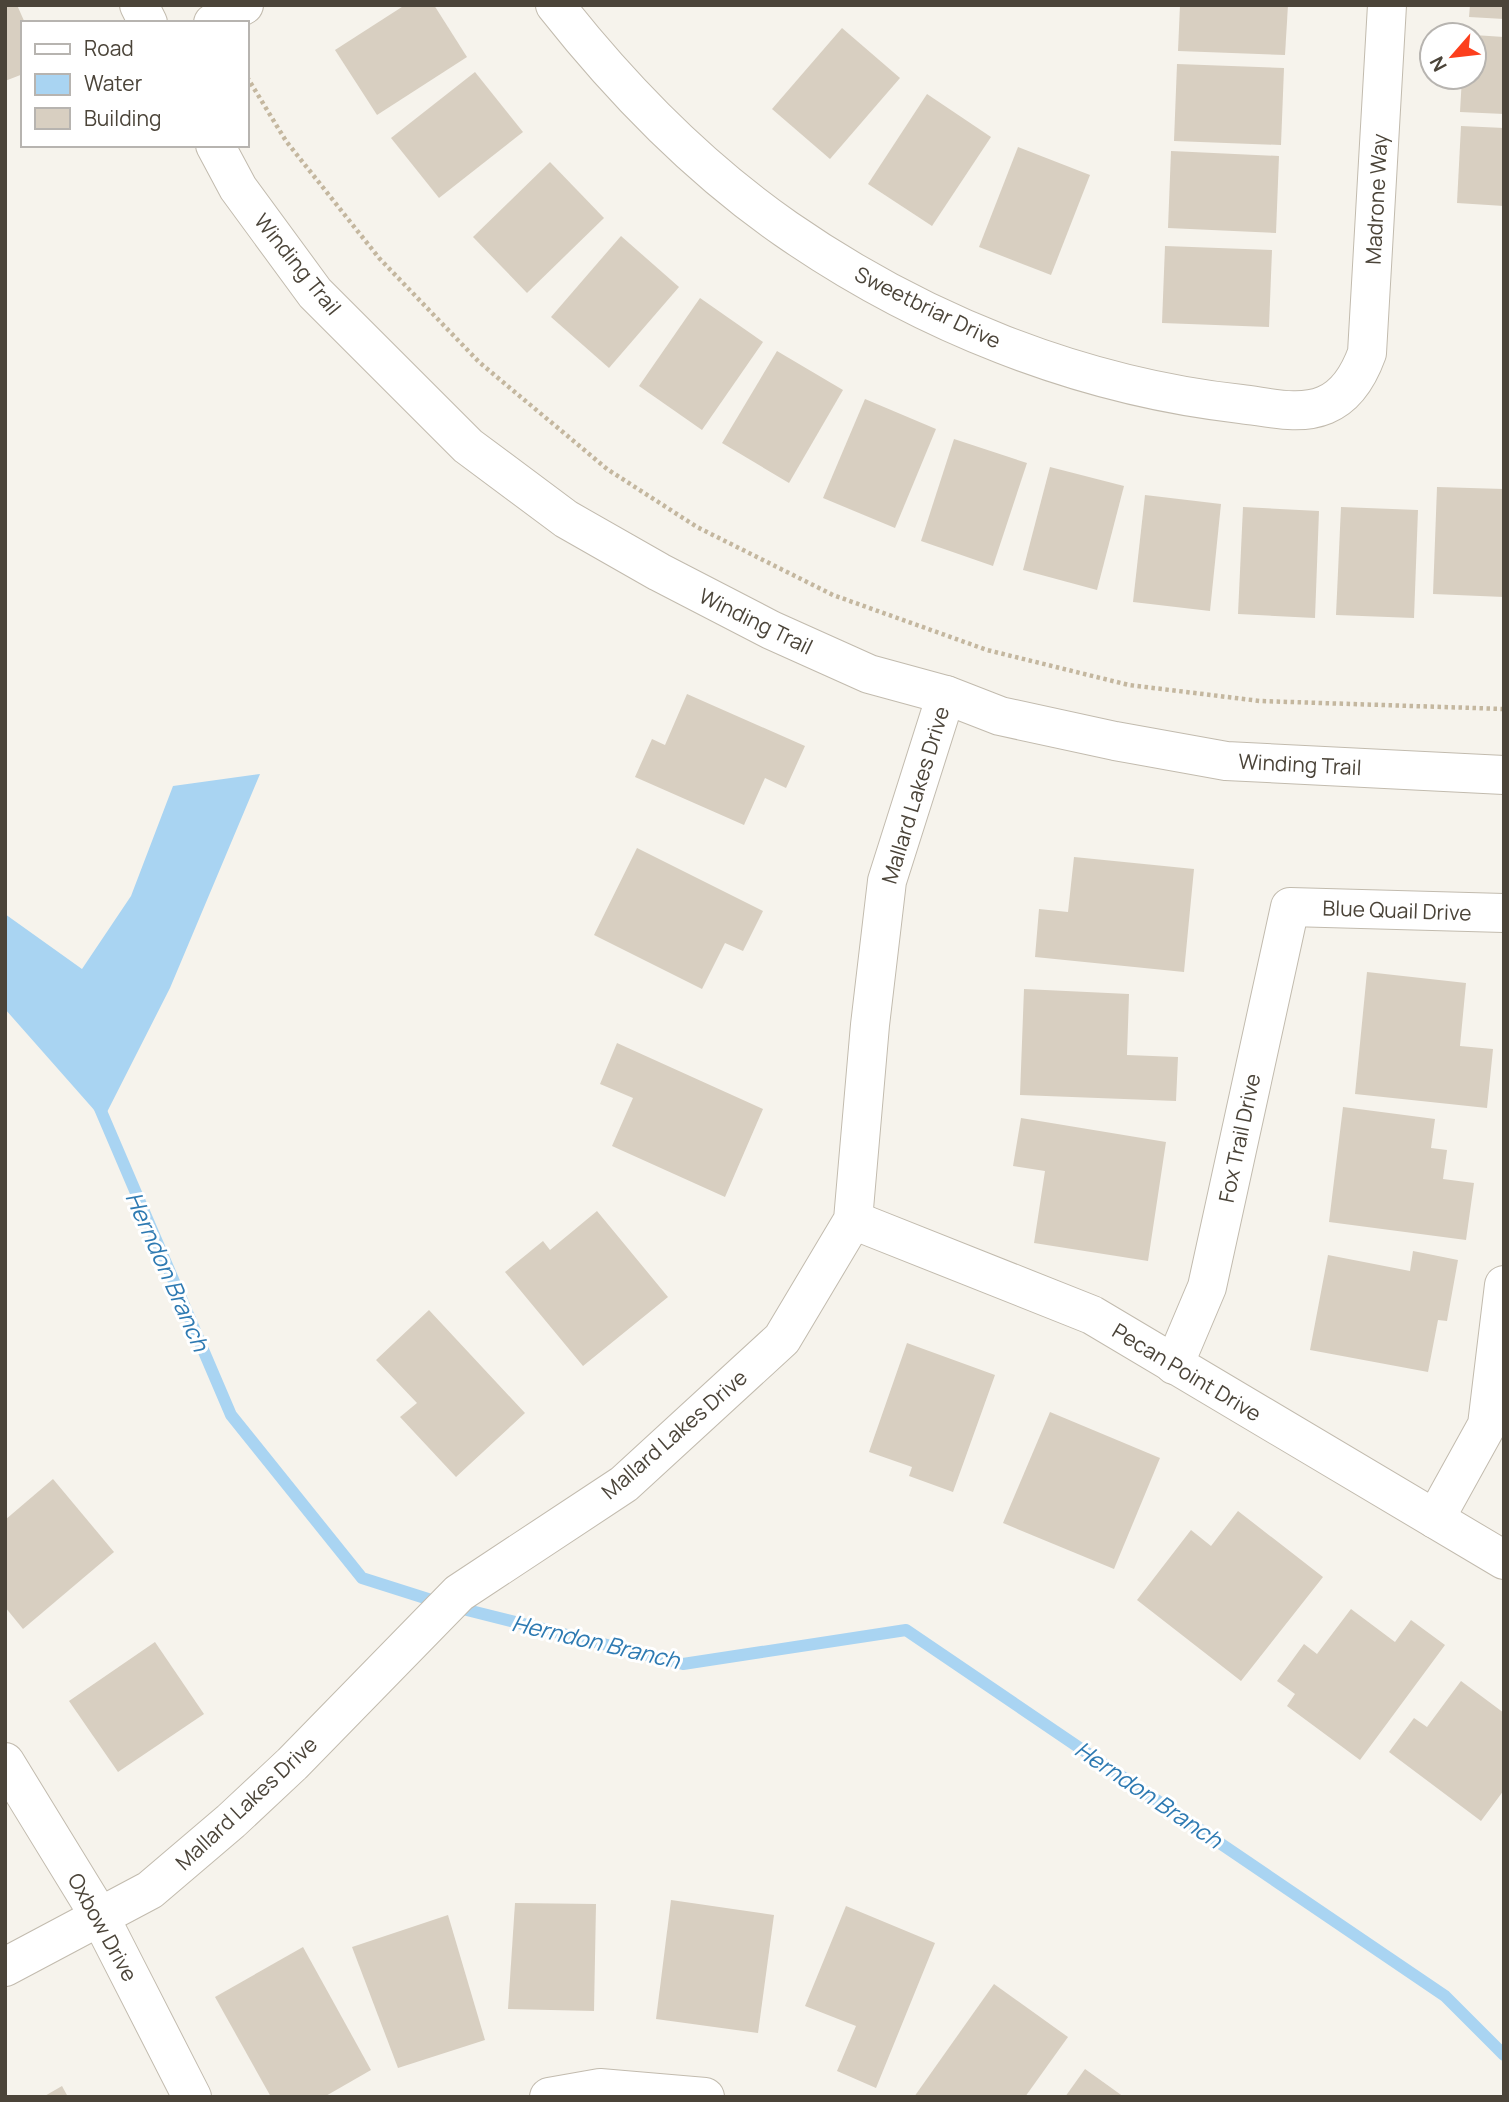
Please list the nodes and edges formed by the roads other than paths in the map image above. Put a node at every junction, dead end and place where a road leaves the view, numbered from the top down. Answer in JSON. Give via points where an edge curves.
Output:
{"nodes":[{"id":1,"x":139,"y":5,"type":"edge"},
{"id":2,"x":244,"y":5,"type":"edge"},
{"id":3,"x":555,"y":5,"type":"edge"},
{"id":4,"x":1387,"y":5,"type":"edge"},
{"id":5,"x":147,"y":21,"type":"edge"},
{"id":6,"x":216,"y":21,"type":"edge"},
{"id":7,"x":216,"y":147,"type":"edge"},
{"id":8,"x":1348,"y":388,"type":"joint"},
{"id":9,"x":946,"y":695,"type":"junction"},
{"id":10,"x":1504,"y":775,"type":"edge"},
{"id":11,"x":1290,"y":907,"type":"joint"},
{"id":12,"x":1504,"y":913,"type":"edge"},
{"id":13,"x":853,"y":1220,"type":"junction"},
{"id":14,"x":1504,"y":1285,"type":"edge"},
{"id":15,"x":1174,"y":1365,"type":"junction"},
{"id":16,"x":1435,"y":1519,"type":"junction"},
{"id":17,"x":1504,"y":1560,"type":"edge"},
{"id":18,"x":5,"y":1762,"type":"edge"},
{"id":19,"x":100,"y":1917,"type":"junction"},
{"id":20,"x":5,"y":1967,"type":"edge"},
{"id":21,"x":192,"y":2097,"type":"edge"},
{"id":22,"x":549,"y":2097,"type":"edge"},
{"id":23,"x":705,"y":2097,"type":"edge"}],
"edges":[{"from":1,"to":5,"type":"street"},
{"from":2,"to":6,"type":"street"},
{"from":3,"to":8,"type":"street","name":"Sweetbriar Drive","via":[[632,97],[732,189],[786,229],[902,300],[1026,354],[1157,391],[1301,410],[1331,402]]},
{"from":4,"to":8,"type":"street","name":"Madrone Way","via":[[1369,340],[1362,366]]},
{"from":7,"to":9,"type":"street","name":"Winding Trail","via":[[238,188],[315,293],[468,446],[566,519],[659,572],[869,674]]},
{"from":9,"to":10,"type":"street","name":"Winding Trail","via":[[1000,716],[1226,761]]},
{"from":9,"to":13,"type":"street","name":"Mallard Lakes Drive","via":[[887,881]]},
{"from":11,"to":12,"type":"street","name":"Blue Quail Drive"},
{"from":11,"to":15,"type":"street","name":"Fox Trail Drive","via":[[1207,1287]]},
{"from":13,"to":15,"type":"street","name":"Pecan Point Drive","via":[[1092,1315]]},
{"from":13,"to":19,"type":"street","name":"Mallard Lakes Drive","via":[[782,1339],[624,1484],[458,1592],[231,1821],[150,1890]]},
{"from":14,"to":16,"type":"street","via":[[1487,1424]]},
{"from":15,"to":16,"type":"street","name":"Pecan Point Drive"},
{"from":16,"to":17,"type":"street","name":"Pecan Point Drive"},
{"from":18,"to":19,"type":"street","name":"Oxbow Drive"},
{"from":19,"to":20,"type":"street","name":"Mallard Lakes Drive"},
{"from":19,"to":21,"type":"street","name":"Oxbow Drive"},
{"from":22,"to":23,"type":"street","via":[[600,2088]]}]}
